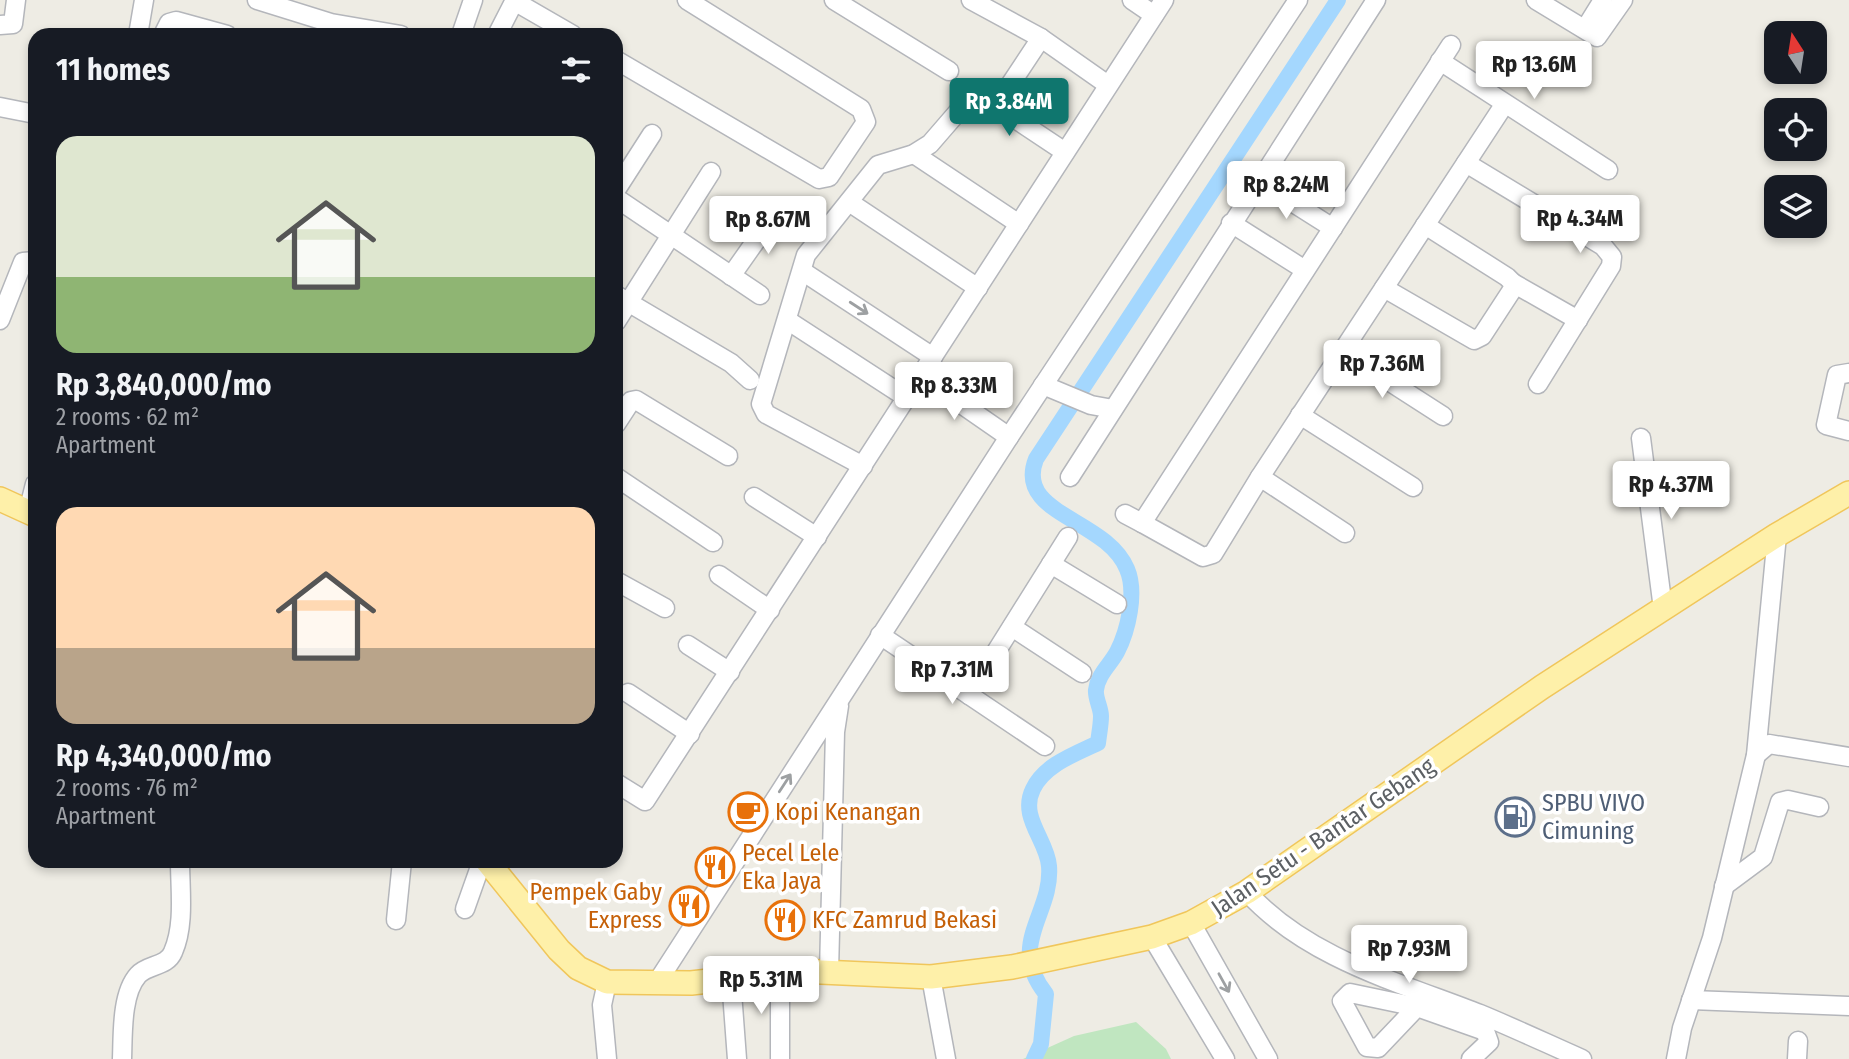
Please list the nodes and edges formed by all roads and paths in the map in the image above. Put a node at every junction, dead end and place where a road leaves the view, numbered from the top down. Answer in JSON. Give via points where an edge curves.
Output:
{"nodes":[{"id":1,"x":16,"y":0,"type":"edge"},
{"id":2,"x":144,"y":0,"type":"edge"},
{"id":3,"x":257,"y":0,"type":"edge"},
{"id":4,"x":514,"y":0,"type":"edge"},
{"id":5,"x":687,"y":0,"type":"edge"},
{"id":6,"x":834,"y":0,"type":"edge"},
{"id":7,"x":971,"y":0,"type":"edge"},
{"id":8,"x":1132,"y":0,"type":"edge"},
{"id":9,"x":1298,"y":0,"type":"edge"},
{"id":10,"x":1376,"y":0,"type":"edge"},
{"id":11,"x":1536,"y":0,"type":"edge"},
{"id":12,"x":1603,"y":0,"type":"edge"},
{"id":13,"x":1623,"y":0,"type":"edge"},
{"id":14,"x":469,"y":1,"type":"edge"},
{"id":15,"x":313,"y":7,"type":"edge"},
{"id":16,"x":1159,"y":8,"type":"edge"},
{"id":17,"x":0,"y":25,"type":"edge"},
{"id":18,"x":139,"y":28,"type":"edge"},
{"id":19,"x":166,"y":28,"type":"edge"},
{"id":20,"x":202,"y":28,"type":"edge"},
{"id":21,"x":329,"y":28,"type":"edge"},
{"id":22,"x":463,"y":28,"type":"edge"},
{"id":23,"x":500,"y":28,"type":"edge"},
{"id":24,"x":561,"y":28,"type":"edge"},
{"id":25,"x":1585,"y":29,"type":"junction"},
{"id":26,"x":1041,"y":38,"type":"junction"},
{"id":27,"x":1451,"y":45,"type":"dead end"},
{"id":28,"x":1440,"y":61,"type":"junction"},
{"id":29,"x":623,"y":64,"type":"edge"},
{"id":30,"x":949,"y":71,"type":"dead end"},
{"id":31,"x":1108,"y":85,"type":"junction"},
{"id":32,"x":1504,"y":104,"type":"junction"},
{"id":33,"x":996,"y":106,"type":"junction"},
{"id":34,"x":0,"y":107,"type":"edge"},
{"id":35,"x":28,"y":113,"type":"edge"},
{"id":36,"x":652,"y":134,"type":"dead end"},
{"id":37,"x":1065,"y":152,"type":"junction"},
{"id":38,"x":914,"y":154,"type":"junction"},
{"id":39,"x":1466,"y":163,"type":"junction"},
{"id":40,"x":1608,"y":170,"type":"dead end"},
{"id":41,"x":711,"y":172,"type":"dead end"},
{"id":42,"x":623,"y":179,"type":"edge"},
{"id":43,"x":1259,"y":181,"type":"junction"},
{"id":44,"x":623,"y":202,"type":"edge"},
{"id":45,"x":849,"y":202,"type":"junction"},
{"id":46,"x":774,"y":215,"type":"dead end"},
{"id":47,"x":1231,"y":223,"type":"junction"},
{"id":48,"x":1019,"y":224,"type":"junction"},
{"id":49,"x":1425,"y":225,"type":"junction"},
{"id":50,"x":1333,"y":228,"type":"junction"},
{"id":51,"x":672,"y":234,"type":"junction"},
{"id":52,"x":28,"y":262,"type":"edge"},
{"id":53,"x":1305,"y":270,"type":"junction"},
{"id":54,"x":802,"y":271,"type":"junction"},
{"id":55,"x":731,"y":276,"type":"junction"},
{"id":56,"x":1513,"y":283,"type":"junction"},
{"id":57,"x":978,"y":288,"type":"junction"},
{"id":58,"x":1384,"y":288,"type":"junction"},
{"id":59,"x":760,"y":295,"type":"dead end"},
{"id":60,"x":623,"y":297,"type":"edge"},
{"id":61,"x":623,"y":299,"type":"edge"},
{"id":62,"x":0,"y":320,"type":"edge"},
{"id":63,"x":787,"y":320,"type":"junction"},
{"id":64,"x":1578,"y":320,"type":"junction"},
{"id":65,"x":1342,"y":351,"type":"junction"},
{"id":66,"x":933,"y":357,"type":"junction"},
{"id":67,"x":1849,"y":373,"type":"edge"},
{"id":68,"x":921,"y":376,"type":"junction"},
{"id":69,"x":750,"y":380,"type":"dead end"},
{"id":70,"x":1538,"y":384,"type":"dead end"},
{"id":71,"x":1051,"y":388,"type":"junction"},
{"id":72,"x":907,"y":398,"type":"junction"},
{"id":73,"x":1113,"y":409,"type":"junction"},
{"id":74,"x":623,"y":413,"type":"edge"},
{"id":75,"x":1300,"y":415,"type":"junction"},
{"id":76,"x":1443,"y":416,"type":"dead end"},
{"id":77,"x":1849,"y":431,"type":"edge"},
{"id":78,"x":1009,"y":437,"type":"junction"},
{"id":79,"x":1642,"y":438,"type":"dead end"},
{"id":80,"x":728,"y":456,"type":"dead end"},
{"id":81,"x":863,"y":466,"type":"junction"},
{"id":82,"x":1070,"y":477,"type":"dead end"},
{"id":83,"x":1259,"y":477,"type":"junction"},
{"id":84,"x":623,"y":482,"type":"edge"},
{"id":85,"x":1413,"y":487,"type":"dead end"},
{"id":86,"x":1849,"y":493,"type":"edge"},
{"id":87,"x":754,"y":497,"type":"dead end"},
{"id":88,"x":0,"y":499,"type":"edge"},
{"id":89,"x":28,"y":513,"type":"edge"},
{"id":90,"x":1125,"y":514,"type":"dead end"},
{"id":91,"x":1142,"y":523,"type":"junction"},
{"id":92,"x":1345,"y":533,"type":"dead end"},
{"id":93,"x":1777,"y":535,"type":"junction"},
{"id":94,"x":817,"y":537,"type":"junction"},
{"id":95,"x":1068,"y":537,"type":"dead end"},
{"id":96,"x":713,"y":542,"type":"dead end"},
{"id":97,"x":1051,"y":564,"type":"junction"},
{"id":98,"x":719,"y":575,"type":"dead end"},
{"id":99,"x":623,"y":585,"type":"edge"},
{"id":100,"x":1117,"y":604,"type":"dead end"},
{"id":101,"x":665,"y":608,"type":"dead end"},
{"id":102,"x":1663,"y":609,"type":"junction"},
{"id":103,"x":770,"y":610,"type":"junction"},
{"id":104,"x":1012,"y":627,"type":"junction"},
{"id":105,"x":880,"y":635,"type":"junction"},
{"id":106,"x":688,"y":645,"type":"dead end"},
{"id":107,"x":730,"y":672,"type":"junction"},
{"id":108,"x":1082,"y":673,"type":"dead end"},
{"id":109,"x":628,"y":693,"type":"dead end"},
{"id":110,"x":969,"y":695,"type":"junction"},
{"id":111,"x":841,"y":696,"type":"junction"},
{"id":112,"x":690,"y":734,"type":"junction"},
{"id":113,"x":1045,"y":746,"type":"dead end"},
{"id":114,"x":1756,"y":755,"type":"junction"},
{"id":115,"x":1849,"y":757,"type":"edge"},
{"id":116,"x":623,"y":787,"type":"edge"},
{"id":117,"x":1819,"y":807,"type":"dead end"},
{"id":118,"x":180,"y":868,"type":"edge"},
{"id":119,"x":401,"y":868,"type":"edge"},
{"id":120,"x":481,"y":868,"type":"edge"},
{"id":121,"x":490,"y":868,"type":"edge"},
{"id":122,"x":1724,"y":886,"type":"junction"},
{"id":123,"x":1247,"y":892,"type":"junction"},
{"id":124,"x":465,"y":909,"type":"dead end"},
{"id":125,"x":396,"y":920,"type":"dead end"},
{"id":126,"x":1191,"y":923,"type":"junction"},
{"id":127,"x":1152,"y":937,"type":"junction"},
{"id":128,"x":780,"y":972,"type":"junction"},
{"id":129,"x":829,"y":972,"type":"junction"},
{"id":130,"x":931,"y":977,"type":"junction"},
{"id":131,"x":731,"y":979,"type":"junction"},
{"id":132,"x":607,"y":982,"type":"junction"},
{"id":133,"x":656,"y":984,"type":"junction"},
{"id":134,"x":1691,"y":1000,"type":"junction"},
{"id":135,"x":1849,"y":1006,"type":"edge"},
{"id":136,"x":1417,"y":1007,"type":"dead end"},
{"id":137,"x":122,"y":1059,"type":"edge"},
{"id":138,"x":607,"y":1059,"type":"edge"},
{"id":139,"x":737,"y":1059,"type":"edge"},
{"id":140,"x":780,"y":1059,"type":"edge"},
{"id":141,"x":946,"y":1059,"type":"edge"},
{"id":142,"x":1225,"y":1059,"type":"edge"},
{"id":143,"x":1268,"y":1059,"type":"edge"},
{"id":144,"x":1471,"y":1059,"type":"edge"},
{"id":145,"x":1582,"y":1059,"type":"edge"},
{"id":146,"x":1676,"y":1059,"type":"edge"}],
"edges":[{"from":1,"to":17,"type":"street","via":[[13,24]]},
{"from":2,"to":18,"type":"street"},
{"from":3,"to":15,"type":"street"},
{"from":4,"to":23,"type":"street"},
{"from":4,"to":24,"type":"street"},
{"from":5,"to":29,"type":"street","via":[[862,109],[866,121],[829,177],[819,179]]},
{"from":6,"to":30,"type":"street"},
{"from":7,"to":26,"type":"street"},
{"from":8,"to":16,"type":"street"},
{"from":9,"to":71,"type":"street"},
{"from":10,"to":43,"type":"street"},
{"from":11,"to":25,"type":"street"},
{"from":12,"to":25,"type":"street"},
{"from":13,"to":25,"type":"street","via":[[1597,37]]},
{"from":14,"to":22,"type":"street"},
{"from":15,"to":21,"type":"street"},
{"from":16,"to":31,"type":"street"},
{"from":19,"to":20,"type":"street","via":[[176,21]]},
{"from":26,"to":31,"type":"street"},
{"from":26,"to":33,"type":"street"},
{"from":27,"to":28,"type":"street"},
{"from":28,"to":32,"type":"street"},
{"from":28,"to":50,"type":"street"},
{"from":31,"to":37,"type":"street"},
{"from":32,"to":39,"type":"street"},
{"from":32,"to":40,"type":"street"},
{"from":33,"to":37,"type":"street"},
{"from":33,"to":38,"type":"street","via":[[975,92],[930,144]]},
{"from":34,"to":35,"type":"street"},
{"from":36,"to":42,"type":"street"},
{"from":37,"to":48,"type":"street"},
{"from":38,"to":45,"type":"street","via":[[878,165]]},
{"from":38,"to":48,"type":"street"},
{"from":39,"to":49,"type":"street"},
{"from":39,"to":64,"type":"street","via":[[1608,250],[1611,266]]},
{"from":41,"to":51,"type":"street"},
{"from":43,"to":47,"type":"street"},
{"from":43,"to":50,"type":"street"},
{"from":44,"to":51,"type":"street"},
{"from":45,"to":54,"type":"street","via":[[806,255]]},
{"from":45,"to":57,"type":"street"},
{"from":46,"to":55,"type":"street"},
{"from":47,"to":53,"type":"street"},
{"from":47,"to":73,"type":"street"},
{"from":48,"to":57,"type":"street"},
{"from":49,"to":56,"type":"street"},
{"from":49,"to":58,"type":"street"},
{"from":50,"to":53,"type":"street"},
{"from":51,"to":55,"type":"street"},
{"from":51,"to":60,"type":"street"},
{"from":52,"to":62,"type":"street","via":[[23,262]]},
{"from":53,"to":91,"type":"street"},
{"from":54,"to":63,"type":"street"},
{"from":54,"to":66,"type":"street","one_way":true},
{"from":55,"to":59,"type":"street"},
{"from":56,"to":58,"type":"street","via":[[1482,336],[1474,340]]},
{"from":56,"to":64,"type":"street"},
{"from":57,"to":66,"type":"street"},
{"from":58,"to":65,"type":"street"},
{"from":61,"to":69,"type":"street","via":[[731,363]]},
{"from":63,"to":72,"type":"street"},
{"from":63,"to":81,"type":"street","via":[[761,404],[766,414]]},
{"from":64,"to":70,"type":"street"},
{"from":65,"to":75,"type":"street"},
{"from":65,"to":76,"type":"street"},
{"from":66,"to":68,"type":"street"},
{"from":67,"to":77,"type":"street","via":[[1837,375],[1826,425]]},
{"from":68,"to":72,"type":"street"},
{"from":68,"to":78,"type":"street"},
{"from":71,"to":73,"type":"street"},
{"from":71,"to":78,"type":"street"},
{"from":72,"to":81,"type":"street"},
{"from":73,"to":82,"type":"street"},
{"from":74,"to":80,"type":"street","via":[[636,400]]},
{"from":75,"to":83,"type":"street"},
{"from":75,"to":85,"type":"street"},
{"from":78,"to":105,"type":"street"},
{"from":79,"to":102,"type":"street"},
{"from":81,"to":94,"type":"street"},
{"from":83,"to":91,"type":"street","via":[[1207,557]]},
{"from":83,"to":92,"type":"street"},
{"from":84,"to":96,"type":"street"},
{"from":86,"to":93,"type":"main road","name":"Jalan Setu - Bantar Gebang"},
{"from":87,"to":94,"type":"street"},
{"from":88,"to":89,"type":"main road"},
{"from":90,"to":91,"type":"street"},
{"from":93,"to":102,"type":"main road","name":"Jalan Setu - Bantar Gebang"},
{"from":93,"to":114,"type":"street"},
{"from":94,"to":103,"type":"street"},
{"from":95,"to":97,"type":"street"},
{"from":97,"to":100,"type":"street"},
{"from":97,"to":104,"type":"street"},
{"from":98,"to":103,"type":"street"},
{"from":99,"to":101,"type":"street"},
{"from":102,"to":123,"type":"main road","name":"Jalan Setu - Bantar Gebang"},
{"from":103,"to":107,"type":"street"},
{"from":104,"to":108,"type":"street"},
{"from":104,"to":110,"type":"street"},
{"from":105,"to":110,"type":"street"},
{"from":105,"to":111,"type":"street"},
{"from":106,"to":107,"type":"street"},
{"from":107,"to":112,"type":"street"},
{"from":109,"to":112,"type":"street"},
{"from":110,"to":113,"type":"street"},
{"from":111,"to":129,"type":"street","via":[[835,732]]},
{"from":133,"to":111,"type":"street","one_way":true},
{"from":112,"to":116,"type":"street","via":[[645,801]]},
{"from":114,"to":115,"type":"street","via":[[1769,744]]},
{"from":114,"to":122,"type":"street"},
{"from":117,"to":122,"type":"street","via":[[1780,802],[1763,857]]},
{"from":118,"to":137,"type":"street","via":[[180,922],[174,951],[169,960],[139,974],[129,993]]},
{"from":119,"to":125,"type":"street"},
{"from":120,"to":124,"type":"street"},
{"from":121,"to":132,"type":"main road","name":"Jalan Setu - Bantar Gebang","via":[[559,950],[578,968]]},
{"from":122,"to":134,"type":"street"},
{"from":123,"to":126,"type":"main road","name":"Jalan Setu - Bantar Gebang"},
{"from":123,"to":145,"type":"street","via":[[1291,933],[1380,977]]},
{"from":126,"to":127,"type":"main road","name":"Jalan Setu - Bantar Gebang"},
{"from":126,"to":143,"type":"street","one_way":true},
{"from":127,"to":130,"type":"main road","name":"Jalan Setu - Bantar Gebang","via":[[1012,967]]},
{"from":127,"to":142,"type":"street"},
{"from":128,"to":129,"type":"main road","name":"Jalan Setu - Bantar Gebang"},
{"from":128,"to":131,"type":"main road","name":"Jalan Setu - Bantar Gebang"},
{"from":128,"to":140,"type":"street"},
{"from":129,"to":130,"type":"main road","name":"Jalan Setu - Bantar Gebang"},
{"from":130,"to":141,"type":"street"},
{"from":131,"to":133,"type":"main road","name":"Jalan Setu - Bantar Gebang"},
{"from":131,"to":139,"type":"street"},
{"from":132,"to":133,"type":"main road","name":"Jalan Setu - Bantar Gebang"},
{"from":132,"to":138,"type":"street","via":[[602,1005]]},
{"from":134,"to":135,"type":"street"},
{"from":134,"to":146,"type":"street"},
{"from":136,"to":144,"type":"street","via":[[1488,1034],[1489,1042]]}]}
